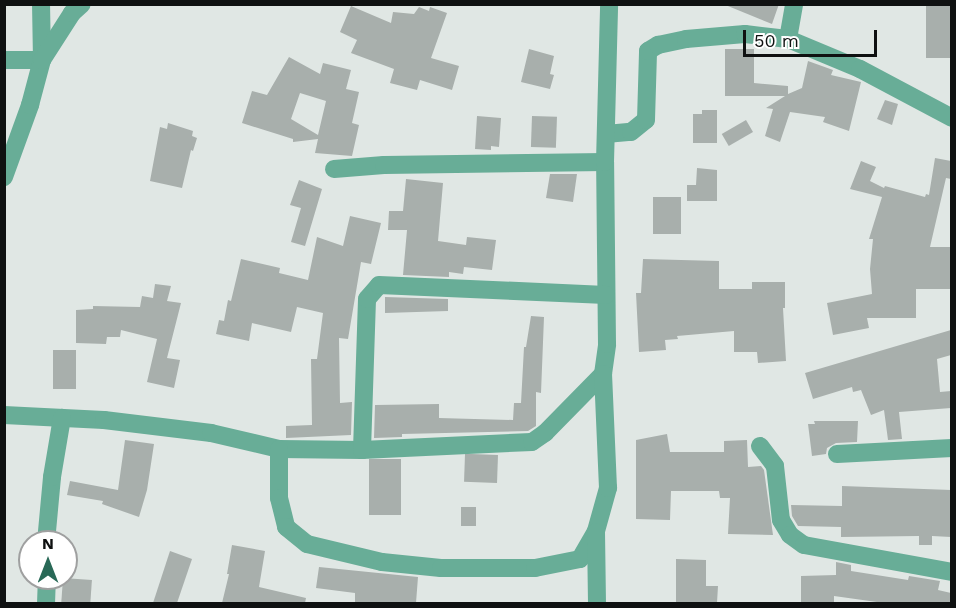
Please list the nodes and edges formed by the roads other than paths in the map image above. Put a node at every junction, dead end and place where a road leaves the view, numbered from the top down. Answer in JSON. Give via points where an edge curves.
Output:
{"nodes":[{"id":1,"x":41,"y":4,"type":"edge"},
{"id":2,"x":82,"y":4,"type":"edge"},
{"id":3,"x":609,"y":4,"type":"edge"},
{"id":4,"x":794,"y":4,"type":"edge"},
{"id":5,"x":788,"y":39,"type":"junction"},
{"id":6,"x":4,"y":60,"type":"edge"},
{"id":7,"x":42,"y":60,"type":"junction"},
{"id":8,"x":951,"y":118,"type":"edge"},
{"id":9,"x":606,"y":134,"type":"junction"},
{"id":10,"x":605,"y":162,"type":"junction"},
{"id":11,"x":334,"y":169,"type":"dead end"},
{"id":12,"x":4,"y":177,"type":"edge"},
{"id":13,"x":606,"y":296,"type":"junction"},
{"id":14,"x":603,"y":374,"type":"junction"},
{"id":15,"x":4,"y":416,"type":"edge"},
{"id":16,"x":62,"y":418,"type":"junction"},
{"id":17,"x":760,"y":446,"type":"dead end"},
{"id":18,"x":951,"y":448,"type":"edge"},
{"id":19,"x":279,"y":449,"type":"junction"},
{"id":20,"x":362,"y":450,"type":"junction"},
{"id":21,"x":837,"y":454,"type":"dead end"},
{"id":22,"x":47,"y":530,"type":"edge"},
{"id":23,"x":596,"y":531,"type":"junction"},
{"id":24,"x":951,"y":572,"type":"edge"},
{"id":25,"x":597,"y":603,"type":"edge"}],
"edges":[{"from":1,"to":7,"type":"street"},
{"from":2,"to":7,"type":"street"},
{"from":3,"to":9,"type":"street"},
{"from":4,"to":5,"type":"street"},
{"from":5,"to":8,"type":"street","via":[[860,69]]},
{"from":5,"to":9,"type":"street","via":[[745,34],[658,45],[648,51],[646,63],[646,120],[631,132]]},
{"from":6,"to":7,"type":"street"},
{"from":7,"to":12,"type":"street"},
{"from":9,"to":10,"type":"street"},
{"from":10,"to":11,"type":"street"},
{"from":10,"to":13,"type":"street"},
{"from":13,"to":14,"type":"street"},
{"from":13,"to":20,"type":"street","via":[[379,285],[367,299]]},
{"from":14,"to":20,"type":"street","via":[[532,442]]},
{"from":14,"to":23,"type":"street","via":[[609,488]]},
{"from":15,"to":16,"type":"street"},
{"from":16,"to":19,"type":"street","via":[[211,433]]},
{"from":16,"to":22,"type":"street"},
{"from":17,"to":24,"type":"street","via":[[775,466],[781,520],[790,535],[804,545]]},
{"from":18,"to":21,"type":"street"},
{"from":19,"to":20,"type":"street"},
{"from":19,"to":23,"type":"street","via":[[279,498],[286,527],[307,544],[382,562],[441,568],[535,568],[580,559]]},
{"from":23,"to":25,"type":"street"}]}
